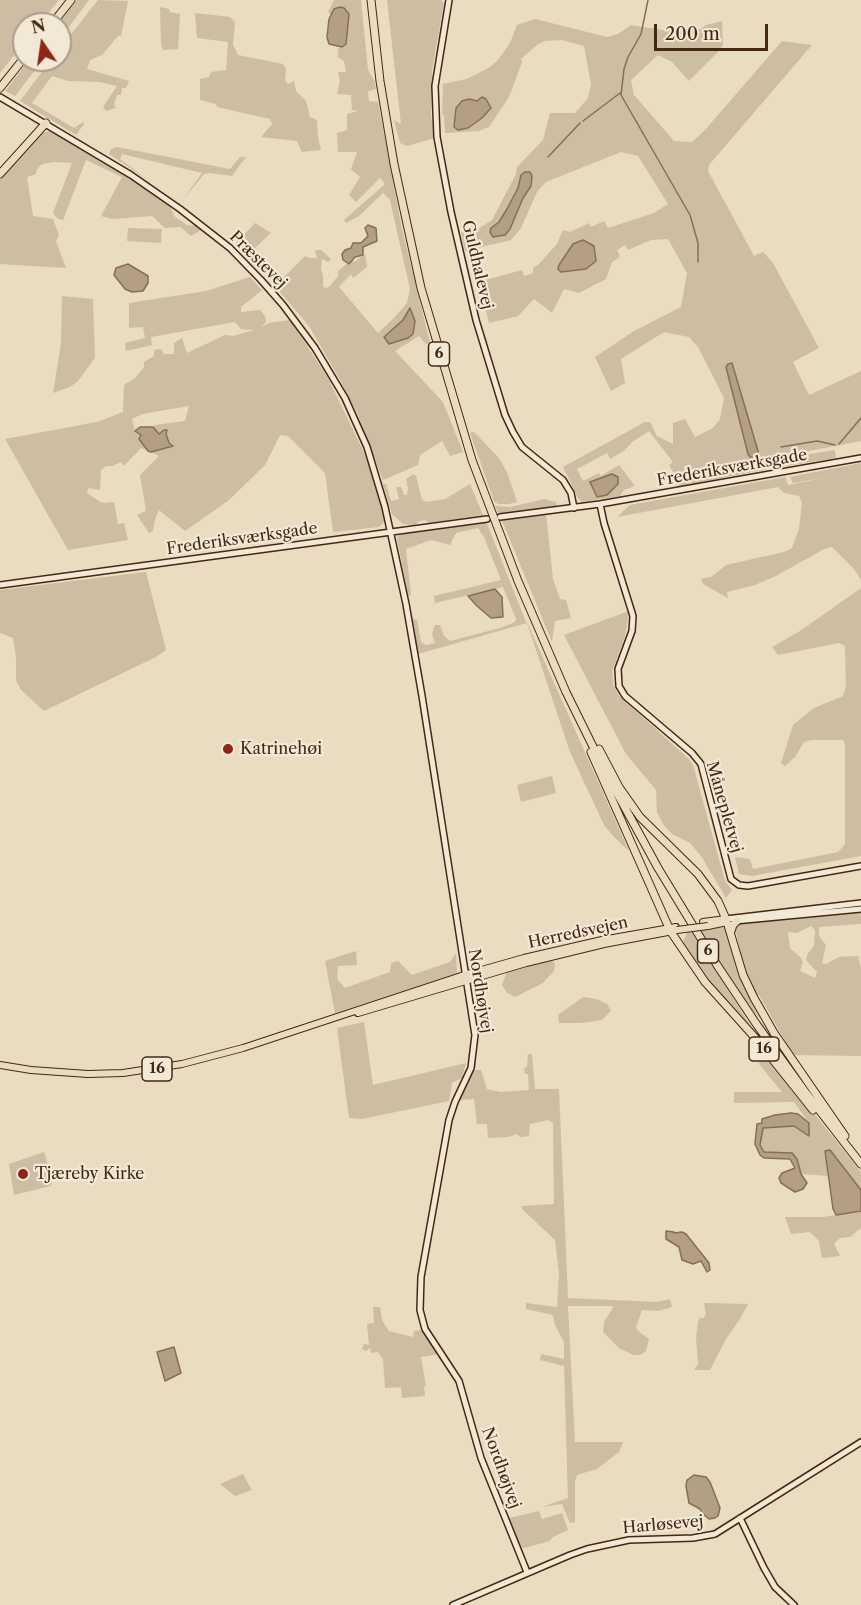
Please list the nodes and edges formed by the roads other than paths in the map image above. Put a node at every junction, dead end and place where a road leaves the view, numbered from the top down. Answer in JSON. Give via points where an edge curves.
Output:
{"nodes":[{"id":1,"x":71,"y":0,"type":"edge"},
{"id":2,"x":371,"y":0,"type":"edge"},
{"id":3,"x":449,"y":0,"type":"edge"},
{"id":4,"x":62,"y":12,"type":"edge"},
{"id":5,"x":12,"y":72,"type":"edge"},
{"id":6,"x":1,"y":86,"type":"edge"},
{"id":7,"x":0,"y":97,"type":"edge"},
{"id":8,"x":46,"y":123,"type":"junction"},
{"id":9,"x":0,"y":174,"type":"edge"},
{"id":10,"x":861,"y":458,"type":"edge"},
{"id":11,"x":600,"y":504,"type":"junction"},
{"id":12,"x":574,"y":508,"type":"junction"},
{"id":13,"x":500,"y":517,"type":"dead end"},
{"id":14,"x":487,"y":519,"type":"dead end"},
{"id":15,"x":392,"y":532,"type":"junction"},
{"id":16,"x":0,"y":585,"type":"edge"},
{"id":17,"x":566,"y":692,"type":"junction"},
{"id":18,"x":584,"y":730,"type":"junction"},
{"id":19,"x":861,"y":866,"type":"edge"},
{"id":20,"x":861,"y":903,"type":"edge"},
{"id":21,"x":861,"y":909,"type":"edge"},
{"id":22,"x":727,"y":921,"type":"junction"},
{"id":23,"x":737,"y":921,"type":"junction"},
{"id":24,"x":673,"y":929,"type":"junction"},
{"id":25,"x":731,"y":931,"type":"junction"},
{"id":26,"x":465,"y":978,"type":"junction"},
{"id":27,"x":0,"y":1065,"type":"edge"},
{"id":28,"x":855,"y":1157,"type":"junction"},
{"id":29,"x":861,"y":1164,"type":"edge"},
{"id":30,"x":861,"y":1442,"type":"edge"},
{"id":31,"x":740,"y":1518,"type":"junction"},
{"id":32,"x":527,"y":1572,"type":"junction"},
{"id":33,"x":453,"y":1605,"type":"edge"},
{"id":34,"x":794,"y":1605,"type":"edge"}],
"edges":[{"from":1,"to":4,"type":"highway"},
{"from":2,"to":17,"type":"highway","number":"6","via":[[394,164],[436,344],[495,523]]},
{"from":3,"to":12,"type":"street","name":"Guldhalevej","via":[[434,102],[440,158],[474,310],[513,432],[522,447],[563,480]]},
{"from":5,"to":6,"type":"highway"},
{"from":7,"to":8,"type":"street","name":"Præstevej"},
{"from":8,"to":9,"type":"highway"},
{"from":8,"to":15,"type":"street","name":"Præstevej","via":[[180,209],[230,248],[283,305],[345,398],[367,447]]},
{"from":10,"to":11,"type":"street","name":"Frederiksværksgade"},
{"from":11,"to":12,"type":"street","name":"Frederiksværksgade"},
{"from":11,"to":19,"type":"street","name":"Månepletvej","via":[[633,616],[632,631],[618,669],[619,686],[625,696],[700,764],[731,879],[748,886]]},
{"from":12,"to":13,"type":"street","name":"Frederiksværksgade"},
{"from":14,"to":15,"type":"street","name":"Frederiksværksgade"},
{"from":15,"to":16,"type":"street","name":"Frederiksværksgade"},
{"from":15,"to":26,"type":"street","name":"Nordhøjvej","via":[[423,696]]},
{"from":17,"to":18,"type":"highway","number":"6"},
{"from":17,"to":22,"type":"highway","via":[[630,803],[699,874]]},
{"from":18,"to":24,"type":"highway"},
{"from":18,"to":28,"type":"highway","number":"6","via":[[658,868],[717,965]]},
{"from":20,"to":22,"type":"street","name":"Herredsvejen"},
{"from":21,"to":23,"type":"street","name":"Herredsvejen"},
{"from":22,"to":23,"type":"street","name":"Herredsvejen"},
{"from":22,"to":24,"type":"main road","name":"Herredsvejen","number":"16","bridge":true},
{"from":22,"to":25,"type":"highway","number":"16"},
{"from":23,"to":25,"type":"highway"},
{"from":24,"to":26,"type":"main road","name":"Herredsvejen","number":"16"},
{"from":24,"to":29,"type":"highway","number":"16","via":[[705,982],[849,1155]]},
{"from":25,"to":28,"type":"highway","number":"16","via":[[754,998]]},
{"from":26,"to":27,"type":"main road","name":"Herredsvejen","number":"16","via":[[203,1059],[157,1069],[88,1074]]},
{"from":26,"to":32,"type":"street","name":"Nordhøjvej","via":[[475,1035],[474,1055],[449,1120],[419,1301],[425,1329],[459,1381],[481,1458]]},
{"from":28,"to":29,"type":"highway","number":"6"},
{"from":30,"to":31,"type":"street","name":"Harløsevej"},
{"from":31,"to":32,"type":"street","name":"Harløsevej","via":[[707,1536],[614,1543]]},
{"from":31,"to":34,"type":"street","via":[[775,1587]]},
{"from":32,"to":33,"type":"street","name":"Harløsevej"}]}
